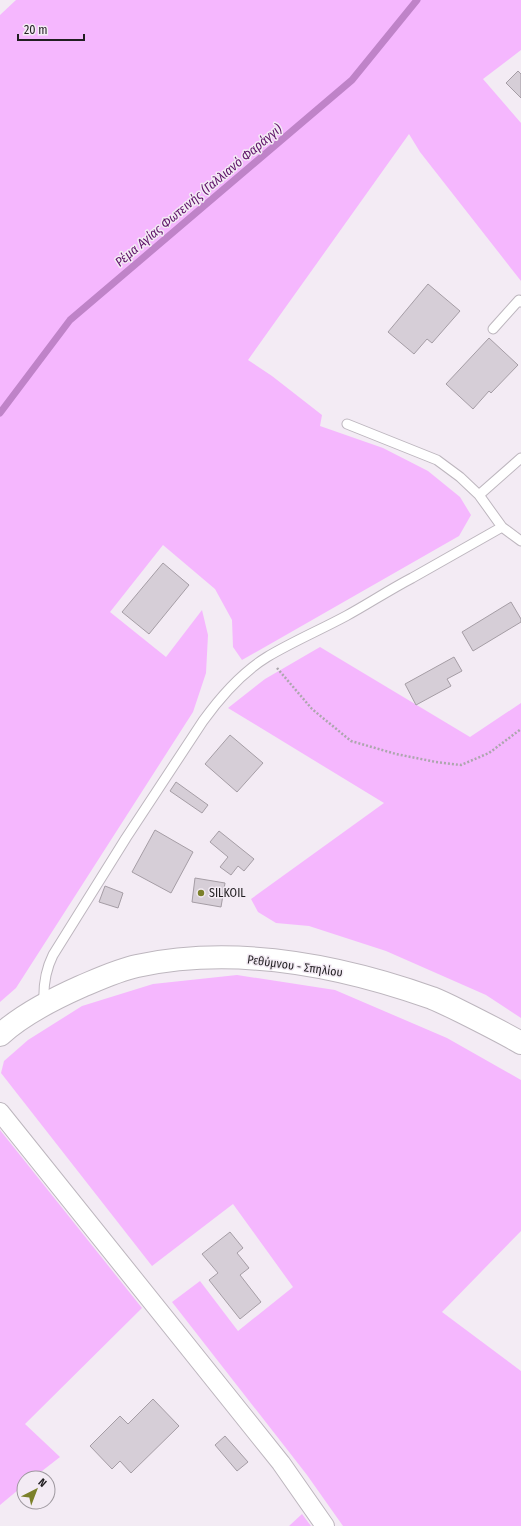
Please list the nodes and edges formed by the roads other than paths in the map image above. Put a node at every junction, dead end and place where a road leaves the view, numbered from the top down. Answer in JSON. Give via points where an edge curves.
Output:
{"nodes":[{"id":1,"x":521,"y":302,"type":"edge"},
{"id":2,"x":494,"y":329,"type":"dead end"},
{"id":3,"x":347,"y":424,"type":"dead end"},
{"id":4,"x":521,"y":458,"type":"edge"},
{"id":5,"x":479,"y":496,"type":"junction"},
{"id":6,"x":502,"y":527,"type":"junction"},
{"id":7,"x":521,"y":541,"type":"edge"},
{"id":8,"x":44,"y":1004,"type":"junction"},
{"id":9,"x":0,"y":1035,"type":"edge"},
{"id":10,"x":521,"y":1043,"type":"edge"},
{"id":11,"x":0,"y":1112,"type":"edge"},
{"id":12,"x":325,"y":1526,"type":"edge"}],
"edges":[{"from":1,"to":2,"type":"lane","via":[[519,300]]},
{"from":3,"to":5,"type":"lane","via":[[437,460],[460,477]]},
{"from":4,"to":5,"type":"lane"},
{"from":5,"to":6,"type":"lane"},
{"from":6,"to":7,"type":"lane"},
{"from":6,"to":8,"type":"lane","via":[[454,556],[267,657],[232,686],[216,703],[126,838],[53,955],[45,975]]},
{"from":8,"to":9,"type":"main road","name":"Ρεθύμνου - Σπηλίου"},
{"from":8,"to":10,"type":"main road","name":"Ρεθύμνου - Σπηλίου","via":[[136,966],[176,960],[260,958],[367,978],[433,998],[500,1030]]},
{"from":11,"to":12,"type":"street","via":[[281,1463]]}]}
